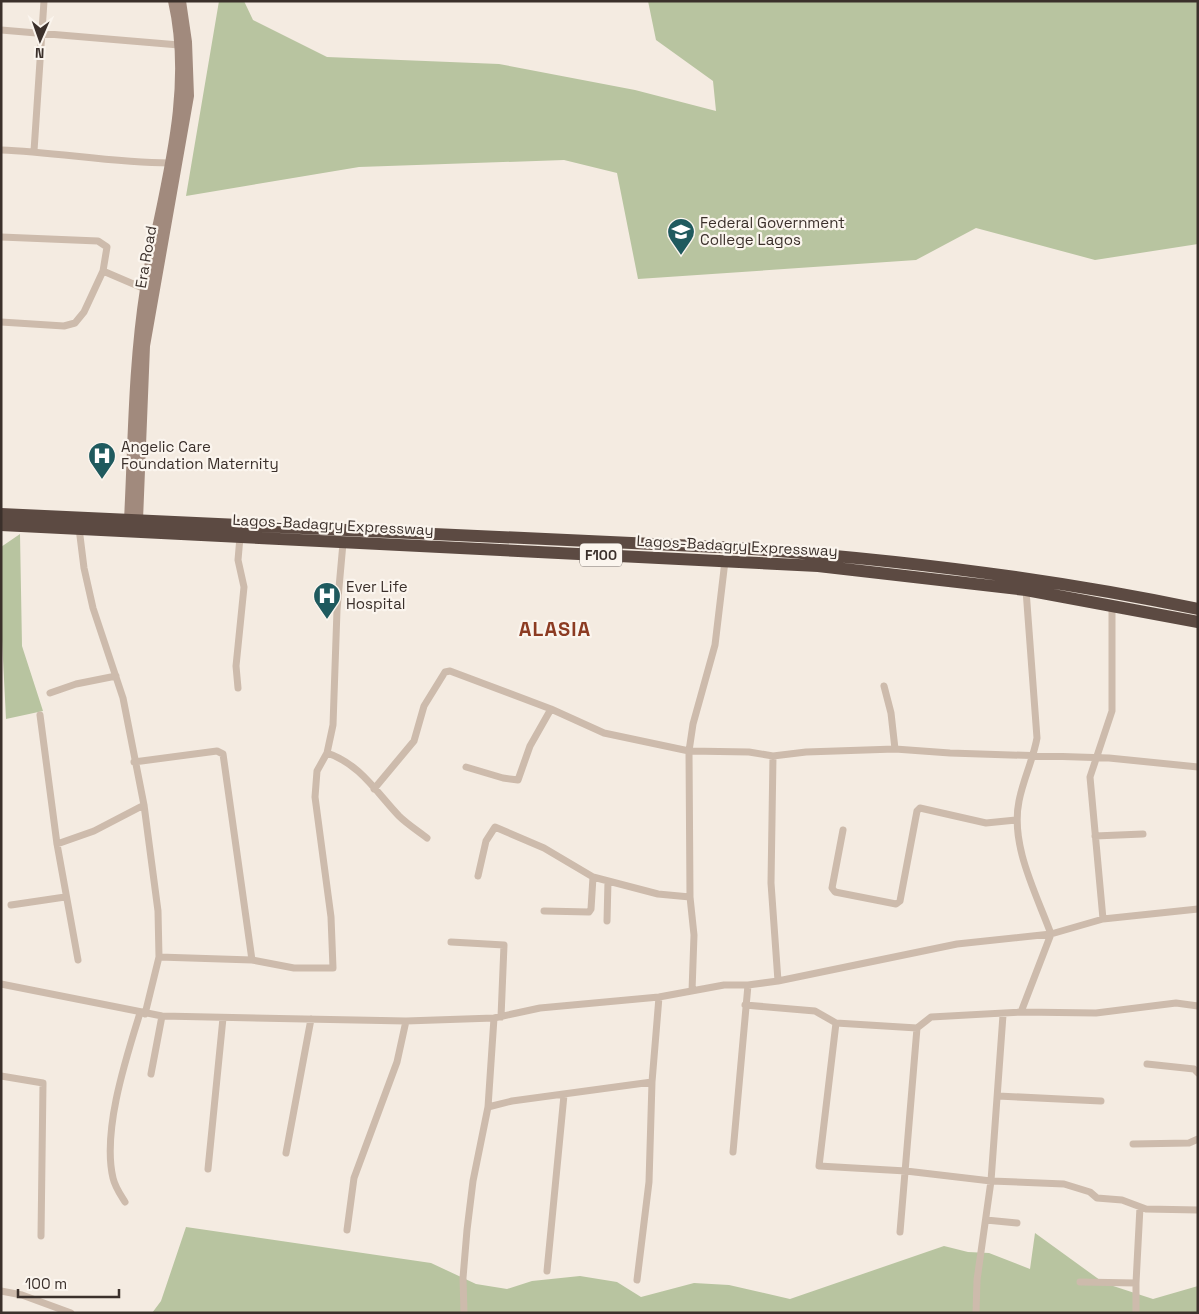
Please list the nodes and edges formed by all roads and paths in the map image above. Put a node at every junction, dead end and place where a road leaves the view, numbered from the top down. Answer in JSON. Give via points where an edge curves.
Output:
{"nodes":[{"id":1,"x":44,"y":1,"type":"edge"},
{"id":2,"x":173,"y":1,"type":"edge"},
{"id":3,"x":181,"y":1,"type":"edge"},
{"id":4,"x":1,"y":30,"type":"edge"},
{"id":5,"x":41,"y":33,"type":"junction"},
{"id":6,"x":179,"y":45,"type":"junction"},
{"id":7,"x":1,"y":150,"type":"edge"},
{"id":8,"x":34,"y":151,"type":"junction"},
{"id":9,"x":169,"y":163,"type":"junction"},
{"id":10,"x":1,"y":237,"type":"edge"},
{"id":11,"x":103,"y":271,"type":"junction"},
{"id":12,"x":146,"y":289,"type":"junction"},
{"id":13,"x":1,"y":322,"type":"edge"},
{"id":14,"x":1,"y":514,"type":"edge"},
{"id":15,"x":134,"y":520,"type":"junction"},
{"id":16,"x":1,"y":525,"type":"edge"},
{"id":17,"x":80,"y":528,"type":"junction"},
{"id":18,"x":240,"y":537,"type":"junction"},
{"id":19,"x":343,"y":543,"type":"junction"},
{"id":20,"x":725,"y":561,"type":"junction"},
{"id":21,"x":1026,"y":590,"type":"junction"},
{"id":22,"x":1112,"y":604,"type":"junction"},
{"id":23,"x":1198,"y":609,"type":"edge"},
{"id":24,"x":1198,"y":622,"type":"edge"},
{"id":25,"x":116,"y":676,"type":"junction"},
{"id":26,"x":884,"y":686,"type":"dead end"},
{"id":27,"x":238,"y":688,"type":"dead end"},
{"id":28,"x":50,"y":693,"type":"dead end"},
{"id":29,"x":551,"y":709,"type":"junction"},
{"id":30,"x":40,"y":715,"type":"dead end"},
{"id":31,"x":895,"y":748,"type":"junction"},
{"id":32,"x":689,"y":751,"type":"junction"},
{"id":33,"x":327,"y":753,"type":"junction"},
{"id":34,"x":1034,"y":754,"type":"junction"},
{"id":35,"x":773,"y":756,"type":"junction"},
{"id":36,"x":1097,"y":759,"type":"junction"},
{"id":37,"x":134,"y":762,"type":"junction"},
{"id":38,"x":466,"y":767,"type":"dead end"},
{"id":39,"x":1198,"y":767,"type":"edge"},
{"id":40,"x":374,"y":789,"type":"junction"},
{"id":41,"x":144,"y":805,"type":"junction"},
{"id":42,"x":1016,"y":820,"type":"junction"},
{"id":43,"x":843,"y":830,"type":"dead end"},
{"id":44,"x":1143,"y":834,"type":"dead end"},
{"id":45,"x":1096,"y":836,"type":"junction"},
{"id":46,"x":427,"y":838,"type":"dead end"},
{"id":47,"x":57,"y":844,"type":"junction"},
{"id":48,"x":478,"y":876,"type":"dead end"},
{"id":49,"x":594,"y":877,"type":"junction"},
{"id":50,"x":608,"y":881,"type":"junction"},
{"id":51,"x":690,"y":896,"type":"junction"},
{"id":52,"x":65,"y":897,"type":"junction"},
{"id":53,"x":11,"y":905,"type":"dead end"},
{"id":54,"x":1198,"y":909,"type":"edge"},
{"id":55,"x":544,"y":911,"type":"dead end"},
{"id":56,"x":1103,"y":919,"type":"junction"},
{"id":57,"x":607,"y":921,"type":"dead end"},
{"id":58,"x":1051,"y":934,"type":"junction"},
{"id":59,"x":451,"y":942,"type":"dead end"},
{"id":60,"x":159,"y":957,"type":"junction"},
{"id":61,"x":78,"y":960,"type":"dead end"},
{"id":62,"x":252,"y":960,"type":"junction"},
{"id":63,"x":778,"y":981,"type":"junction"},
{"id":64,"x":1,"y":984,"type":"edge"},
{"id":65,"x":748,"y":985,"type":"junction"},
{"id":66,"x":692,"y":991,"type":"junction"},
{"id":67,"x":659,"y":997,"type":"junction"},
{"id":68,"x":745,"y":1005,"type":"junction"},
{"id":69,"x":1198,"y":1006,"type":"edge"},
{"id":70,"x":1021,"y":1012,"type":"junction"},
{"id":71,"x":142,"y":1014,"type":"junction"},
{"id":72,"x":1003,"y":1015,"type":"junction"},
{"id":73,"x":162,"y":1016,"type":"junction"},
{"id":74,"x":223,"y":1018,"type":"junction"},
{"id":75,"x":498,"y":1018,"type":"junction"},
{"id":76,"x":311,"y":1019,"type":"junction"},
{"id":77,"x":406,"y":1021,"type":"junction"},
{"id":78,"x":836,"y":1024,"type":"junction"},
{"id":79,"x":917,"y":1028,"type":"junction"},
{"id":80,"x":1147,"y":1064,"type":"dead end"},
{"id":81,"x":151,"y":1074,"type":"dead end"},
{"id":82,"x":1198,"y":1074,"type":"edge"},
{"id":83,"x":1,"y":1076,"type":"edge"},
{"id":84,"x":652,"y":1082,"type":"junction"},
{"id":85,"x":564,"y":1095,"type":"junction"},
{"id":86,"x":998,"y":1096,"type":"junction"},
{"id":87,"x":1101,"y":1101,"type":"dead end"},
{"id":88,"x":488,"y":1107,"type":"junction"},
{"id":89,"x":1198,"y":1139,"type":"edge"},
{"id":90,"x":1133,"y":1144,"type":"dead end"},
{"id":91,"x":734,"y":1152,"type":"dead end"},
{"id":92,"x":286,"y":1153,"type":"dead end"},
{"id":93,"x":208,"y":1169,"type":"dead end"},
{"id":94,"x":906,"y":1171,"type":"junction"},
{"id":95,"x":991,"y":1181,"type":"junction"},
{"id":96,"x":125,"y":1202,"type":"dead end"},
{"id":97,"x":1140,"y":1207,"type":"junction"},
{"id":98,"x":1198,"y":1210,"type":"edge"},
{"id":99,"x":986,"y":1220,"type":"junction"},
{"id":100,"x":1017,"y":1223,"type":"dead end"},
{"id":101,"x":347,"y":1230,"type":"dead end"},
{"id":102,"x":900,"y":1232,"type":"dead end"},
{"id":103,"x":41,"y":1236,"type":"dead end"},
{"id":104,"x":547,"y":1271,"type":"dead end"},
{"id":105,"x":637,"y":1280,"type":"dead end"},
{"id":106,"x":1080,"y":1282,"type":"dead end"},
{"id":107,"x":1136,"y":1283,"type":"junction"},
{"id":108,"x":1,"y":1291,"type":"edge"},
{"id":109,"x":72,"y":1313,"type":"edge"},
{"id":110,"x":464,"y":1313,"type":"edge"},
{"id":111,"x":976,"y":1313,"type":"edge"},
{"id":112,"x":1136,"y":1313,"type":"edge"}],
"edges":[{"from":1,"to":5,"type":"street"},
{"from":2,"to":6,"type":"main road"},
{"from":3,"to":15,"type":"main road","name":"Era Road","via":[[188,48],[189,96],[145,346]]},
{"from":4,"to":5,"type":"street"},
{"from":5,"to":6,"type":"street"},
{"from":5,"to":8,"type":"street"},
{"from":6,"to":9,"type":"main road","via":[[179,112]]},
{"from":7,"to":8,"type":"street"},
{"from":8,"to":9,"type":"street"},
{"from":9,"to":12,"type":"main road"},
{"from":10,"to":11,"type":"street","via":[[98,241],[107,247]]},
{"from":11,"to":12,"type":"street"},
{"from":11,"to":13,"type":"street","via":[[84,312],[75,323],[64,326]]},
{"from":12,"to":15,"type":"main road","via":[[136,370]]},
{"from":14,"to":15,"type":"highway","name":"Lagos-Badagry Expressway","number":"F100"},
{"from":15,"to":23,"type":"highway","name":"Lagos-Badagry Expressway","number":"F100","via":[[738,548],[842,556],[976,570]]},
{"from":16,"to":17,"type":"highway","name":"Lagos-Badagry Expressway","number":"F100"},
{"from":17,"to":18,"type":"highway","name":"Lagos-Badagry Expressway","number":"F100"},
{"from":17,"to":25,"type":"street","via":[[93,608]]},
{"from":18,"to":19,"type":"highway","name":"Lagos-Badagry Expressway","number":"F100"},
{"from":18,"to":27,"type":"street","via":[[238,560],[244,586],[236,666]]},
{"from":19,"to":20,"type":"highway","name":"Lagos-Badagry Expressway","number":"F100"},
{"from":19,"to":33,"type":"street","via":[[333,725]]},
{"from":20,"to":21,"type":"highway","name":"Lagos-Badagry Expressway","number":"F100","via":[[818,566]]},
{"from":20,"to":32,"type":"street","via":[[714,645]]},
{"from":21,"to":22,"type":"highway","name":"Lagos-Badagry Expressway","number":"F100"},
{"from":21,"to":34,"type":"street","via":[[1036,705]]},
{"from":22,"to":24,"type":"highway","name":"Lagos-Badagry Expressway","number":"F100"},
{"from":22,"to":36,"type":"street","via":[[1112,711]]},
{"from":25,"to":28,"type":"street"},
{"from":25,"to":37,"type":"street"},
{"from":26,"to":31,"type":"street"},
{"from":29,"to":32,"type":"street","via":[[604,733]]},
{"from":29,"to":38,"type":"street","via":[[530,746],[518,780]]},
{"from":29,"to":40,"type":"street","via":[[450,671],[445,672],[424,706],[414,741]]},
{"from":30,"to":47,"type":"street"},
{"from":31,"to":34,"type":"street","via":[[950,753]]},
{"from":31,"to":35,"type":"street"},
{"from":32,"to":35,"type":"street","via":[[749,752]]},
{"from":32,"to":51,"type":"street"},
{"from":33,"to":40,"type":"street","via":[[346,761]]},
{"from":33,"to":62,"type":"street","via":[[317,771],[315,797],[330,907],[333,968],[294,968]]},
{"from":34,"to":36,"type":"street"},
{"from":34,"to":42,"type":"street"},
{"from":35,"to":63,"type":"street","via":[[771,883]]},
{"from":36,"to":39,"type":"street"},
{"from":36,"to":45,"type":"street","via":[[1090,777]]},
{"from":37,"to":41,"type":"street"},
{"from":37,"to":62,"type":"street","via":[[217,751],[223,754]]},
{"from":40,"to":46,"type":"street","via":[[401,818]]},
{"from":41,"to":47,"type":"street","via":[[94,831]]},
{"from":41,"to":60,"type":"street","via":[[158,911]]},
{"from":42,"to":43,"type":"street","via":[[986,823],[920,808],[900,901],[896,904],[835,892],[832,888]]},
{"from":42,"to":58,"type":"street","via":[[1019,842]]},
{"from":44,"to":45,"type":"street"},
{"from":45,"to":56,"type":"street"},
{"from":47,"to":52,"type":"street"},
{"from":48,"to":49,"type":"street","via":[[486,841],[495,827],[544,848]]},
{"from":49,"to":50,"type":"street"},
{"from":49,"to":55,"type":"street","via":[[589,912]]},
{"from":50,"to":51,"type":"street","via":[[658,894]]},
{"from":50,"to":57,"type":"street"},
{"from":51,"to":66,"type":"street","via":[[694,935]]},
{"from":52,"to":53,"type":"street"},
{"from":52,"to":61,"type":"street"},
{"from":54,"to":56,"type":"street"},
{"from":56,"to":58,"type":"street"},
{"from":58,"to":63,"type":"street","via":[[957,944]]},
{"from":58,"to":70,"type":"street"},
{"from":59,"to":75,"type":"street","via":[[504,945]]},
{"from":60,"to":62,"type":"street"},
{"from":60,"to":71,"type":"street"},
{"from":63,"to":65,"type":"street"},
{"from":64,"to":71,"type":"street"},
{"from":65,"to":66,"type":"street","via":[[724,985]]},
{"from":65,"to":68,"type":"street"},
{"from":66,"to":67,"type":"street"},
{"from":67,"to":75,"type":"street","via":[[540,1008]]},
{"from":67,"to":84,"type":"street"},
{"from":68,"to":78,"type":"street","via":[[815,1011]]},
{"from":68,"to":91,"type":"street"},
{"from":69,"to":70,"type":"street","via":[[1176,1002],[1096,1013]]},
{"from":70,"to":72,"type":"street"},
{"from":71,"to":73,"type":"street"},
{"from":71,"to":96,"type":"street","via":[[127,1055],[112,1129],[113,1177]]},
{"from":72,"to":79,"type":"street","via":[[931,1017]]},
{"from":72,"to":86,"type":"street"},
{"from":73,"to":74,"type":"street"},
{"from":73,"to":81,"type":"street"},
{"from":74,"to":76,"type":"street"},
{"from":74,"to":93,"type":"street"},
{"from":75,"to":77,"type":"street"},
{"from":75,"to":88,"type":"street"},
{"from":76,"to":77,"type":"street"},
{"from":76,"to":92,"type":"street"},
{"from":77,"to":101,"type":"street","via":[[397,1062],[354,1178]]},
{"from":78,"to":79,"type":"street"},
{"from":78,"to":94,"type":"street","via":[[819,1166]]},
{"from":79,"to":94,"type":"street"},
{"from":80,"to":82,"type":"street","via":[[1194,1069]]},
{"from":83,"to":103,"type":"street","via":[[43,1084]]},
{"from":84,"to":85,"type":"street"},
{"from":84,"to":105,"type":"street","via":[[649,1182]]},
{"from":85,"to":88,"type":"street"},
{"from":85,"to":104,"type":"street"},
{"from":86,"to":87,"type":"street"},
{"from":86,"to":95,"type":"street"},
{"from":88,"to":110,"type":"street","via":[[467,1230]]},
{"from":89,"to":90,"type":"street","via":[[1189,1143]]},
{"from":94,"to":95,"type":"street"},
{"from":94,"to":102,"type":"street"},
{"from":95,"to":97,"type":"street","via":[[1064,1184],[1090,1192],[1097,1198],[1122,1200]]},
{"from":95,"to":99,"type":"street"},
{"from":97,"to":98,"type":"street"},
{"from":97,"to":107,"type":"street"},
{"from":99,"to":100,"type":"street"},
{"from":99,"to":111,"type":"street"},
{"from":106,"to":107,"type":"street"},
{"from":107,"to":112,"type":"street"},
{"from":108,"to":109,"type":"street"}]}
